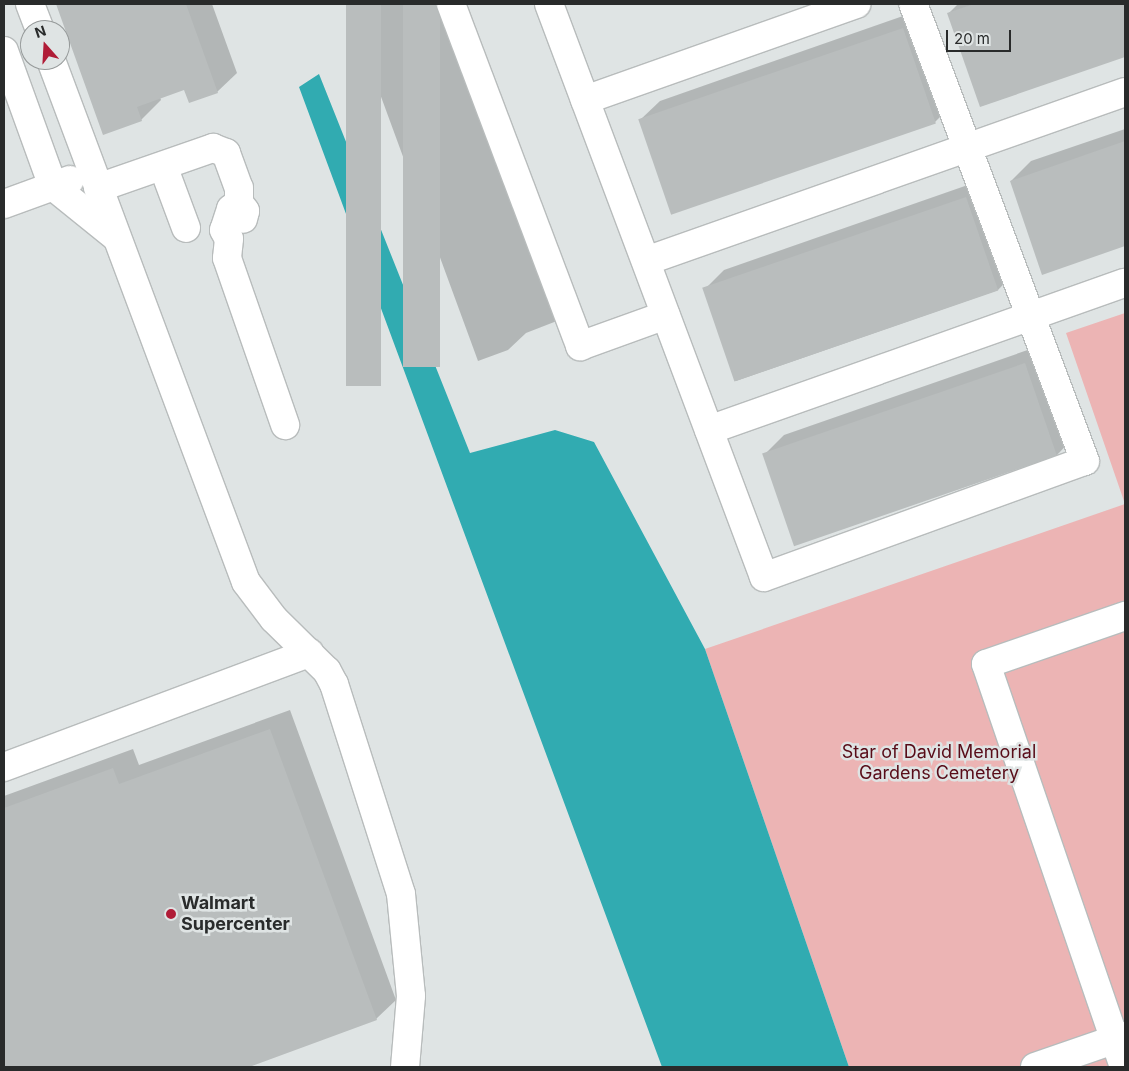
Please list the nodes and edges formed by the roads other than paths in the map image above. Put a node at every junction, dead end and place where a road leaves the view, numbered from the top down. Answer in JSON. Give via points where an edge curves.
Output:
{"nodes":[{"id":1,"x":30,"y":4,"type":"edge"},
{"id":2,"x":451,"y":4,"type":"edge"},
{"id":3,"x":549,"y":4,"type":"edge"},
{"id":4,"x":856,"y":4,"type":"edge"},
{"id":5,"x":913,"y":4,"type":"edge"},
{"id":6,"x":36,"y":20,"type":"edge"},
{"id":7,"x":4,"y":52,"type":"edge"},
{"id":8,"x":55,"y":70,"type":"edge"},
{"id":9,"x":1125,"y":92,"type":"edge"},
{"id":10,"x":585,"y":100,"type":"junction"},
{"id":11,"x":967,"y":148,"type":"junction"},
{"id":12,"x":163,"y":166,"type":"junction"},
{"id":13,"x":95,"y":180,"type":"junction"},
{"id":14,"x":53,"y":186,"type":"junction"},
{"id":15,"x":4,"y":204,"type":"edge"},
{"id":16,"x":186,"y":228,"type":"dead end"},
{"id":17,"x":115,"y":236,"type":"junction"},
{"id":18,"x":646,"y":261,"type":"junction"},
{"id":19,"x":1125,"y":284,"type":"edge"},
{"id":20,"x":666,"y":315,"type":"junction"},
{"id":21,"x":1031,"y":317,"type":"junction"},
{"id":22,"x":285,"y":425,"type":"dead end"},
{"id":23,"x":709,"y":430,"type":"junction"},
{"id":24,"x":1125,"y":616,"type":"edge"},
{"id":25,"x":309,"y":653,"type":"junction"},
{"id":26,"x":4,"y":767,"type":"edge"},
{"id":27,"x":1120,"y":1038,"type":"edge"},
{"id":28,"x":405,"y":1067,"type":"edge"},
{"id":29,"x":1035,"y":1067,"type":"edge"},
{"id":30,"x":1124,"y":1067,"type":"edge"}],
"edges":[{"from":1,"to":6,"type":"lane"},
{"from":2,"to":20,"type":"lane","via":[[580,346]]},
{"from":3,"to":10,"type":"lane"},
{"from":4,"to":10,"type":"lane"},
{"from":5,"to":11,"type":"lane"},
{"from":7,"to":14,"type":"lane"},
{"from":8,"to":13,"type":"lane"},
{"from":9,"to":11,"type":"lane"},
{"from":10,"to":18,"type":"lane"},
{"from":11,"to":18,"type":"lane"},
{"from":11,"to":21,"type":"lane"},
{"from":12,"to":13,"type":"lane"},
{"from":12,"to":16,"type":"lane"},
{"from":12,"to":22,"type":"lane","via":[[213,148],[226,153],[239,188],[239,203],[245,211],[240,233],[229,239],[227,258]]},
{"from":13,"to":14,"type":"lane"},
{"from":13,"to":17,"type":"lane"},
{"from":14,"to":15,"type":"lane"},
{"from":14,"to":17,"type":"lane"},
{"from":17,"to":25,"type":"lane","via":[[200,452],[246,582],[274,619]]},
{"from":18,"to":20,"type":"lane"},
{"from":19,"to":21,"type":"lane"},
{"from":20,"to":23,"type":"lane"},
{"from":21,"to":23,"type":"lane"},
{"from":21,"to":23,"type":"lane","via":[[1085,461],[764,577]]},
{"from":24,"to":27,"type":"lane","via":[[986,664]]},
{"from":25,"to":26,"type":"lane"},
{"from":25,"to":28,"type":"lane","via":[[327,671],[334,684],[401,894],[411,996]]},
{"from":27,"to":29,"type":"lane"},
{"from":27,"to":30,"type":"lane"}]}
